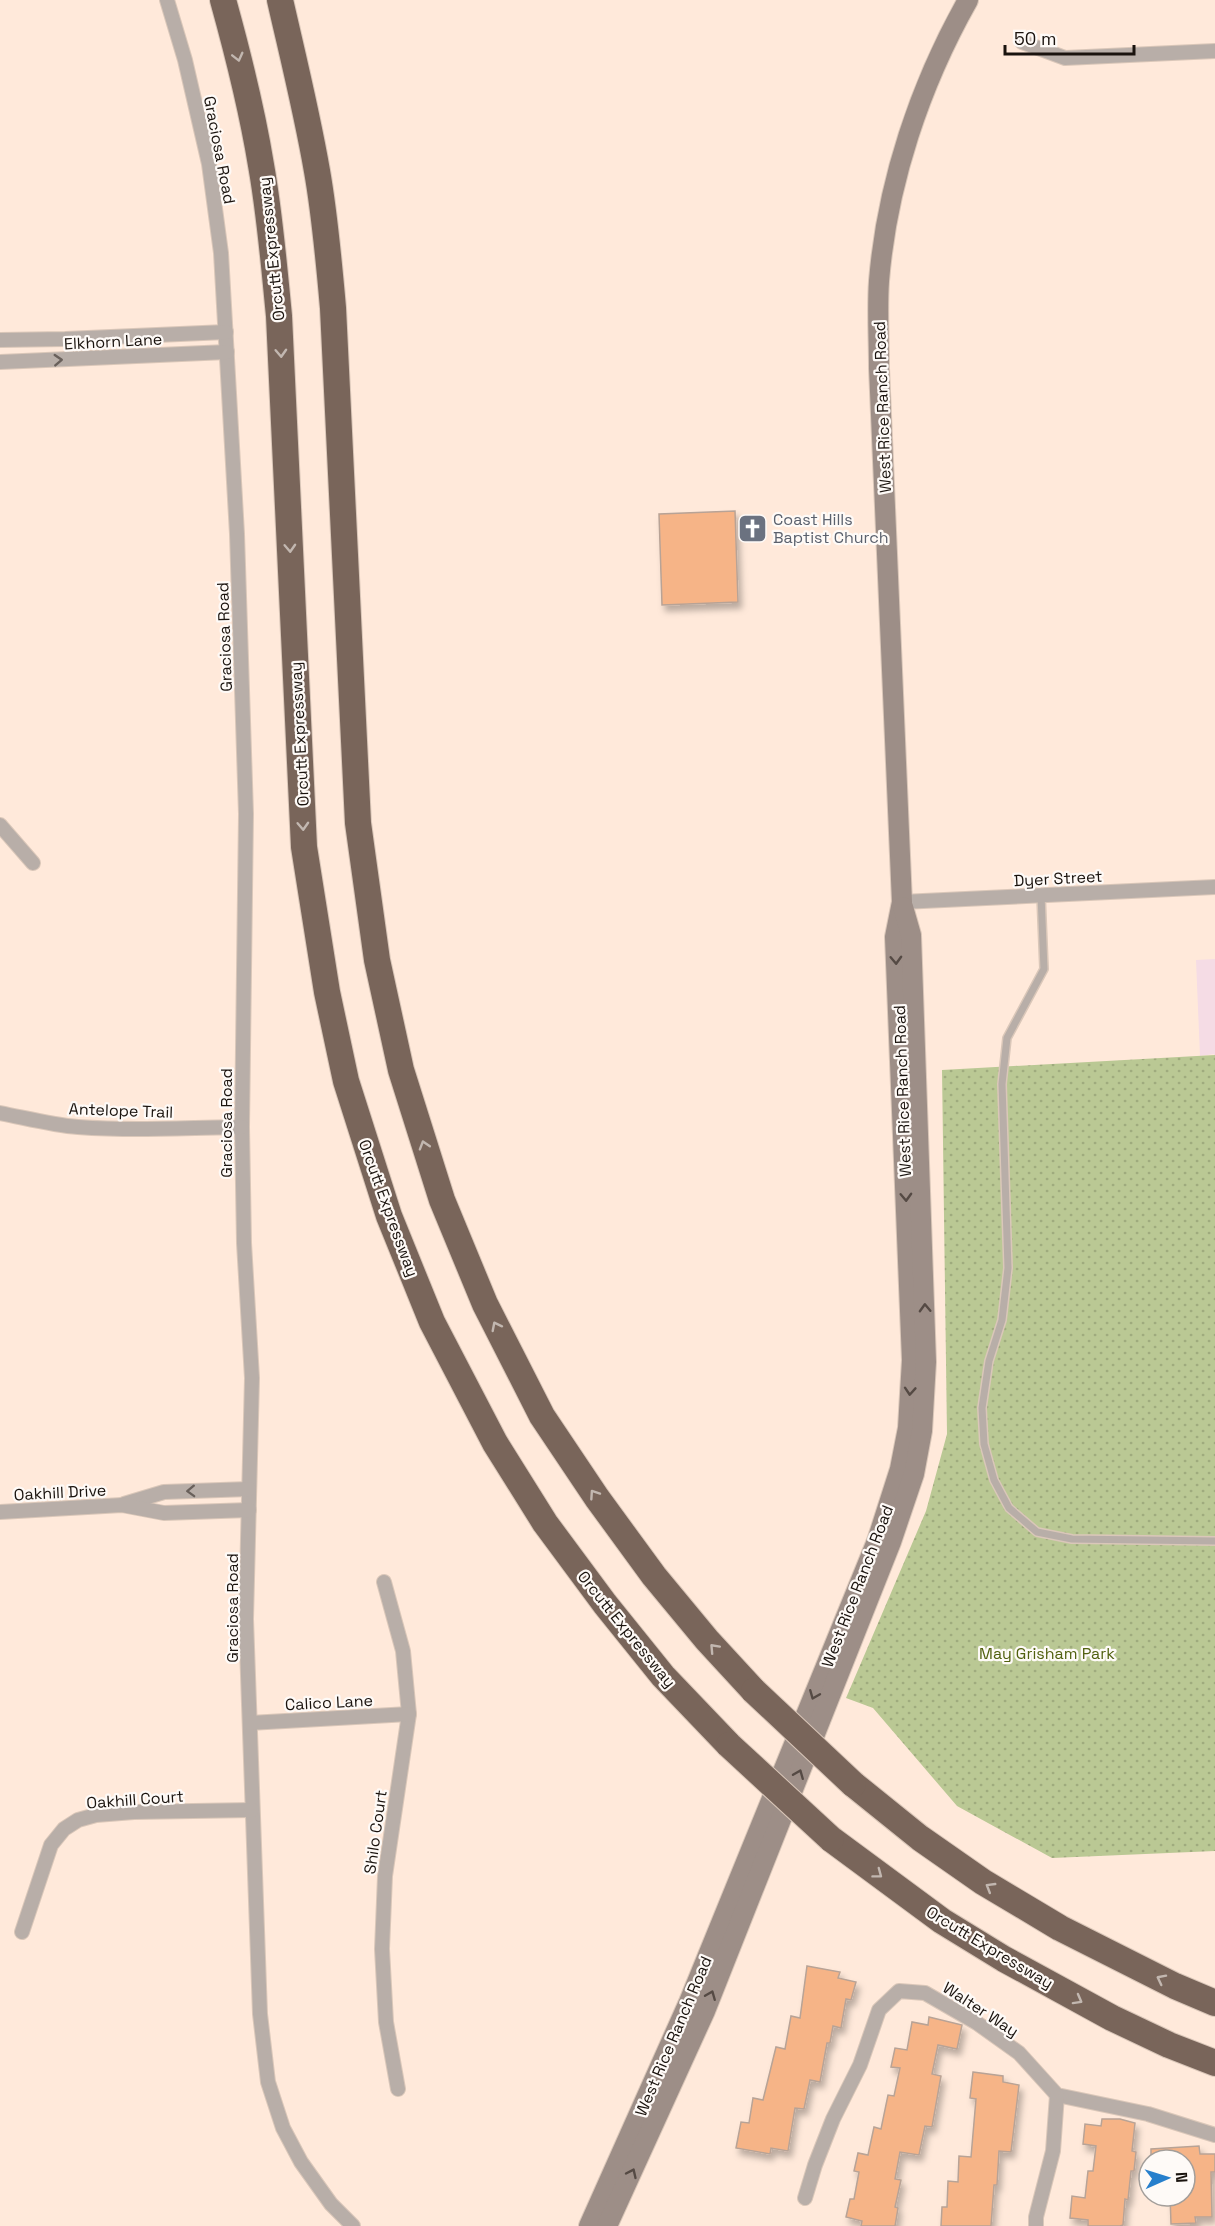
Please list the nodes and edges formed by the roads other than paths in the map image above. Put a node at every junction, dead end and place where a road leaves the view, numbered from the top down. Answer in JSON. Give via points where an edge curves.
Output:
{"nodes":[{"id":1,"x":167,"y":0,"type":"edge"},
{"id":2,"x":223,"y":0,"type":"edge"},
{"id":3,"x":280,"y":0,"type":"edge"},
{"id":4,"x":968,"y":0,"type":"edge"},
{"id":5,"x":1023,"y":42,"type":"dead end"},
{"id":6,"x":1215,"y":51,"type":"edge"},
{"id":7,"x":226,"y":332,"type":"junction"},
{"id":8,"x":0,"y":340,"type":"edge"},
{"id":9,"x":227,"y":352,"type":"junction"},
{"id":10,"x":0,"y":362,"type":"edge"},
{"id":11,"x":0,"y":825,"type":"edge"},
{"id":12,"x":33,"y":863,"type":"dead end"},
{"id":13,"x":1215,"y":887,"type":"edge"},
{"id":14,"x":1041,"y":895,"type":"junction"},
{"id":15,"x":902,"y":902,"type":"junction"},
{"id":16,"x":0,"y":1113,"type":"edge"},
{"id":17,"x":242,"y":1127,"type":"junction"},
{"id":18,"x":249,"y":1489,"type":"junction"},
{"id":19,"x":122,"y":1505,"type":"junction"},
{"id":20,"x":249,"y":1510,"type":"junction"},
{"id":21,"x":0,"y":1512,"type":"edge"},
{"id":22,"x":1215,"y":1541,"type":"edge"},
{"id":23,"x":384,"y":1582,"type":"dead end"},
{"id":24,"x":409,"y":1714,"type":"junction"},
{"id":25,"x":250,"y":1723,"type":"junction"},
{"id":26,"x":252,"y":1810,"type":"junction"},
{"id":27,"x":22,"y":1932,"type":"dead end"},
{"id":28,"x":1215,"y":2003,"type":"edge"},
{"id":29,"x":1215,"y":2062,"type":"edge"},
{"id":30,"x":398,"y":2089,"type":"dead end"},
{"id":31,"x":1057,"y":2095,"type":"junction"},
{"id":32,"x":1215,"y":2135,"type":"edge"},
{"id":33,"x":806,"y":2198,"type":"dead end"},
{"id":34,"x":353,"y":2226,"type":"edge"},
{"id":35,"x":589,"y":2226,"type":"edge"},
{"id":36,"x":607,"y":2226,"type":"edge"},
{"id":37,"x":1036,"y":2226,"type":"edge"}],
"edges":[{"from":1,"to":7,"type":"street","name":"Graciosa Road","via":[[209,164]]},
{"from":2,"to":29,"type":"highway","name":"Orcutt Expressway","one_way":true,"bridge":true,"via":[[259,153],[279,316],[304,847],[346,1081],[389,1216],[432,1322],[495,1443],[545,1522],[663,1676],[729,1745],[831,1839],[942,1921],[1112,2018]]},
{"from":28,"to":3,"type":"highway","one_way":true,"bridge":true,"via":[[1060,1928],[983,1882],[853,1784],[754,1691],[654,1576],[597,1498],[542,1416],[485,1304],[441,1200],[401,1070],[377,960],[358,823],[327,240],[317,171]]},
{"from":4,"to":15,"type":"main road","name":"West Rice Ranch Road","via":[[944,42],[914,120],[890,204],[879,282],[879,368]]},
{"from":5,"to":6,"type":"street","via":[[1065,58]]},
{"from":7,"to":8,"type":"street","name":"Elkhorn Lane"},
{"from":7,"to":9,"type":"street","name":"Graciosa Road"},
{"from":10,"to":9,"type":"street","name":"Elkhorn Lane","one_way":true},
{"from":9,"to":17,"type":"street","name":"Graciosa Road","via":[[246,814]]},
{"from":11,"to":12,"type":"street"},
{"from":13,"to":14,"type":"street","name":"Dyer Street"},
{"from":14,"to":15,"type":"street","name":"Dyer Street"},
{"from":14,"to":22,"type":"lane","via":[[1044,969],[1007,1038],[1002,1084],[1008,1268],[1002,1320],[989,1361],[982,1408],[984,1444],[993,1480],[1009,1508],[1037,1532],[1072,1539]]},
{"from":15,"to":35,"type":"main road","name":"West Rice Ranch Road","one_way":true,"via":[[896,937],[912,1360],[908,1428],[900,1469],[877,1541],[693,1992]]},
{"from":36,"to":15,"type":"main road","name":"West Rice Ranch Road","one_way":true,"via":[[705,2011],[891,1542],[914,1474],[922,1431],[926,1362],[911,935]]},
{"from":16,"to":17,"type":"street","name":"Antelope Trail","via":[[78,1127]]},
{"from":17,"to":18,"type":"street","name":"Graciosa Road","via":[[252,1378]]},
{"from":18,"to":19,"type":"street","name":"Oakhill Drive","one_way":true,"via":[[165,1492]]},
{"from":18,"to":20,"type":"street","name":"Graciosa Road"},
{"from":19,"to":20,"type":"street","name":"Oakhill Drive","via":[[164,1513]]},
{"from":19,"to":21,"type":"street","name":"Oakhill Drive"},
{"from":20,"to":25,"type":"street","name":"Graciosa Road","via":[[246,1619]]},
{"from":23,"to":24,"type":"street","name":"Shilo Court","via":[[403,1651]]},
{"from":24,"to":25,"type":"street","name":"Calico Lane"},
{"from":24,"to":30,"type":"street","name":"Shilo Court","via":[[385,1876],[382,1949],[386,2022]]},
{"from":25,"to":26,"type":"street","name":"Graciosa Road"},
{"from":26,"to":27,"type":"street","name":"Oakhill Court","via":[[134,1812],[78,1820],[51,1845]]},
{"from":26,"to":34,"type":"street","name":"Graciosa Road","via":[[260,2014],[268,2082],[301,2162],[331,2204]]},
{"from":31,"to":32,"type":"street","via":[[1148,2114]]},
{"from":31,"to":33,"type":"street","name":"Walter Way","via":[[1019,2053],[976,2023],[925,1993],[899,1991],[879,2010],[860,2065],[815,2165]]},
{"from":31,"to":37,"type":"street","via":[[1053,2151]]}]}
